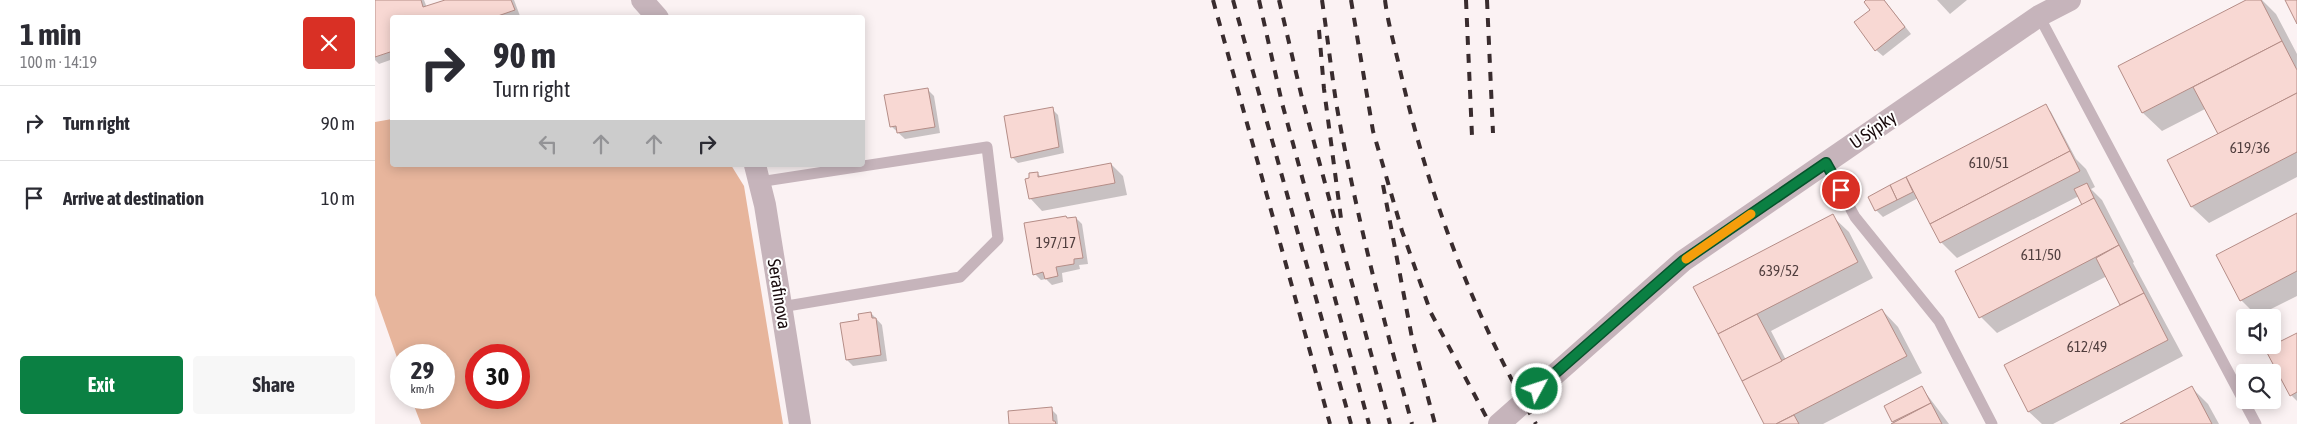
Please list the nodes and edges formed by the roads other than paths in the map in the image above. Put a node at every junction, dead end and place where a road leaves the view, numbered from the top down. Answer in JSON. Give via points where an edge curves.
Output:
{"nodes":[{"id":1,"x":642,"y":0,"type":"edge"},
{"id":2,"x":2070,"y":0,"type":"edge"},
{"id":3,"x":655,"y":15,"type":"edge"},
{"id":4,"x":2039,"y":16,"type":"junction"},
{"id":5,"x":865,"y":161,"type":"edge"},
{"id":6,"x":1826,"y":163,"type":"junction"},
{"id":7,"x":817,"y":167,"type":"edge"},
{"id":8,"x":757,"y":174,"type":"edge"},
{"id":9,"x":781,"y":307,"type":"junction"},
{"id":10,"x":800,"y":424,"type":"edge"},
{"id":11,"x":1499,"y":424,"type":"edge"},
{"id":12,"x":1992,"y":424,"type":"edge"},
{"id":13,"x":2256,"y":424,"type":"edge"}],
"edges":[{"from":1,"to":3,"type":"street"},
{"from":2,"to":4,"type":"street","name":"U Sýpky"},
{"from":4,"to":6,"type":"street","name":"U Sýpky"},
{"from":4,"to":13,"type":"lane"},
{"from":5,"to":9,"type":"lane","via":[[987,147],[998,239],[960,277]]},
{"from":6,"to":11,"type":"street","name":"U Sýpky","via":[[1683,261]]},
{"from":6,"to":12,"type":"lane","via":[[1855,217],[1939,321]]},
{"from":7,"to":8,"type":"lane"},
{"from":8,"to":9,"type":"street","name":"Serafinova"},
{"from":9,"to":10,"type":"street","name":"Serafinova"}]}
